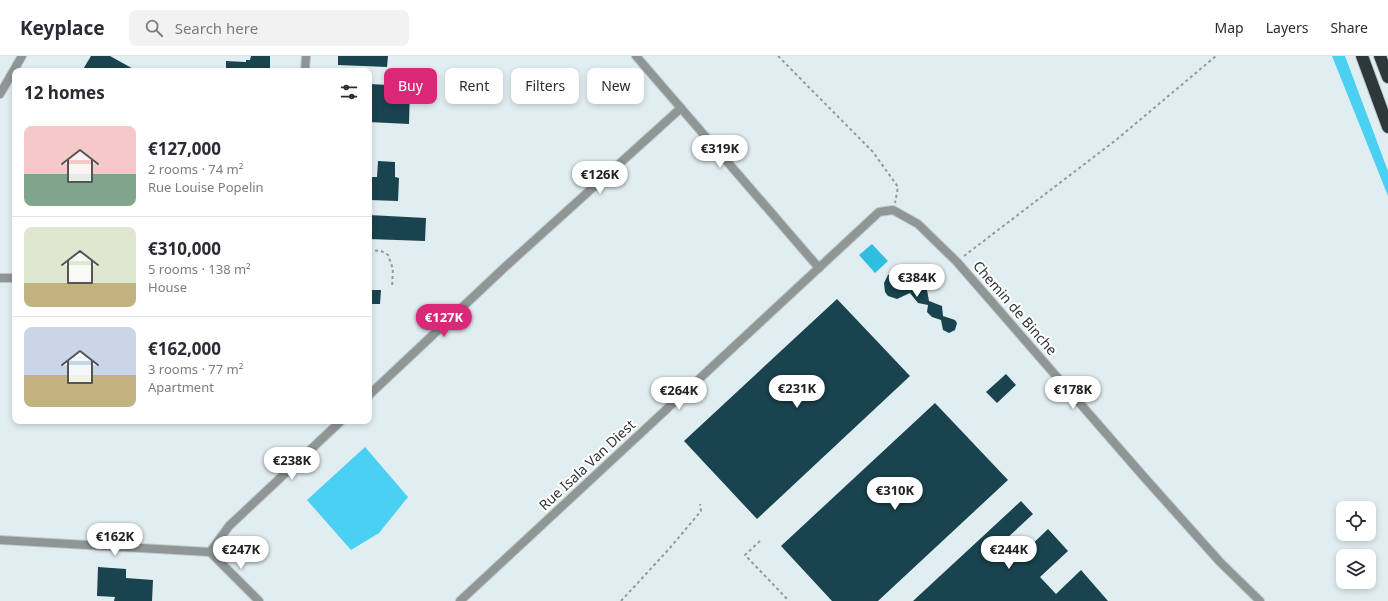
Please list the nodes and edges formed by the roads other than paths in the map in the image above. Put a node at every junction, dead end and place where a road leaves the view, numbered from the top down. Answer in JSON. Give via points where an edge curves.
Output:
{"nodes":[{"id":1,"x":22,"y":56,"type":"edge"},
{"id":2,"x":306,"y":56,"type":"edge"},
{"id":3,"x":636,"y":56,"type":"edge"},
{"id":4,"x":1362,"y":56,"type":"edge"},
{"id":5,"x":1380,"y":56,"type":"edge"},
{"id":6,"x":15,"y":68,"type":"edge"},
{"id":7,"x":305,"y":68,"type":"edge"},
{"id":8,"x":12,"y":73,"type":"edge"},
{"id":9,"x":1388,"y":77,"type":"edge"},
{"id":10,"x":0,"y":94,"type":"edge"},
{"id":11,"x":681,"y":108,"type":"junction"},
{"id":12,"x":1388,"y":128,"type":"edge"},
{"id":13,"x":893,"y":210,"type":"joint"},
{"id":14,"x":819,"y":268,"type":"junction"},
{"id":15,"x":0,"y":278,"type":"edge"},
{"id":16,"x":12,"y":278,"type":"edge"},
{"id":17,"x":372,"y":392,"type":"edge"},
{"id":18,"x":338,"y":424,"type":"edge"},
{"id":19,"x":0,"y":540,"type":"edge"},
{"id":20,"x":210,"y":552,"type":"junction"},
{"id":21,"x":259,"y":601,"type":"edge"},
{"id":22,"x":460,"y":601,"type":"edge"},
{"id":23,"x":1260,"y":601,"type":"edge"}],
"edges":[{"from":1,"to":6,"type":"street"},
{"from":2,"to":7,"type":"street"},
{"from":3,"to":11,"type":"street"},
{"from":4,"to":12,"type":"highway"},
{"from":5,"to":9,"type":"highway"},
{"from":8,"to":10,"type":"street"},
{"from":11,"to":14,"type":"street"},
{"from":11,"to":17,"type":"street"},
{"from":13,"to":14,"type":"street","name":"Rue Isala Van Diest","via":[[879,212]]},
{"from":13,"to":23,"type":"street","name":"Chemin de Binche","via":[[918,224],[957,262],[1144,477],[1220,562]]},
{"from":14,"to":22,"type":"street","name":"Rue Isala Van Diest"},
{"from":15,"to":16,"type":"street"},
{"from":18,"to":20,"type":"street","via":[[229,526]]},
{"from":19,"to":20,"type":"street"},
{"from":20,"to":21,"type":"street"}]}
